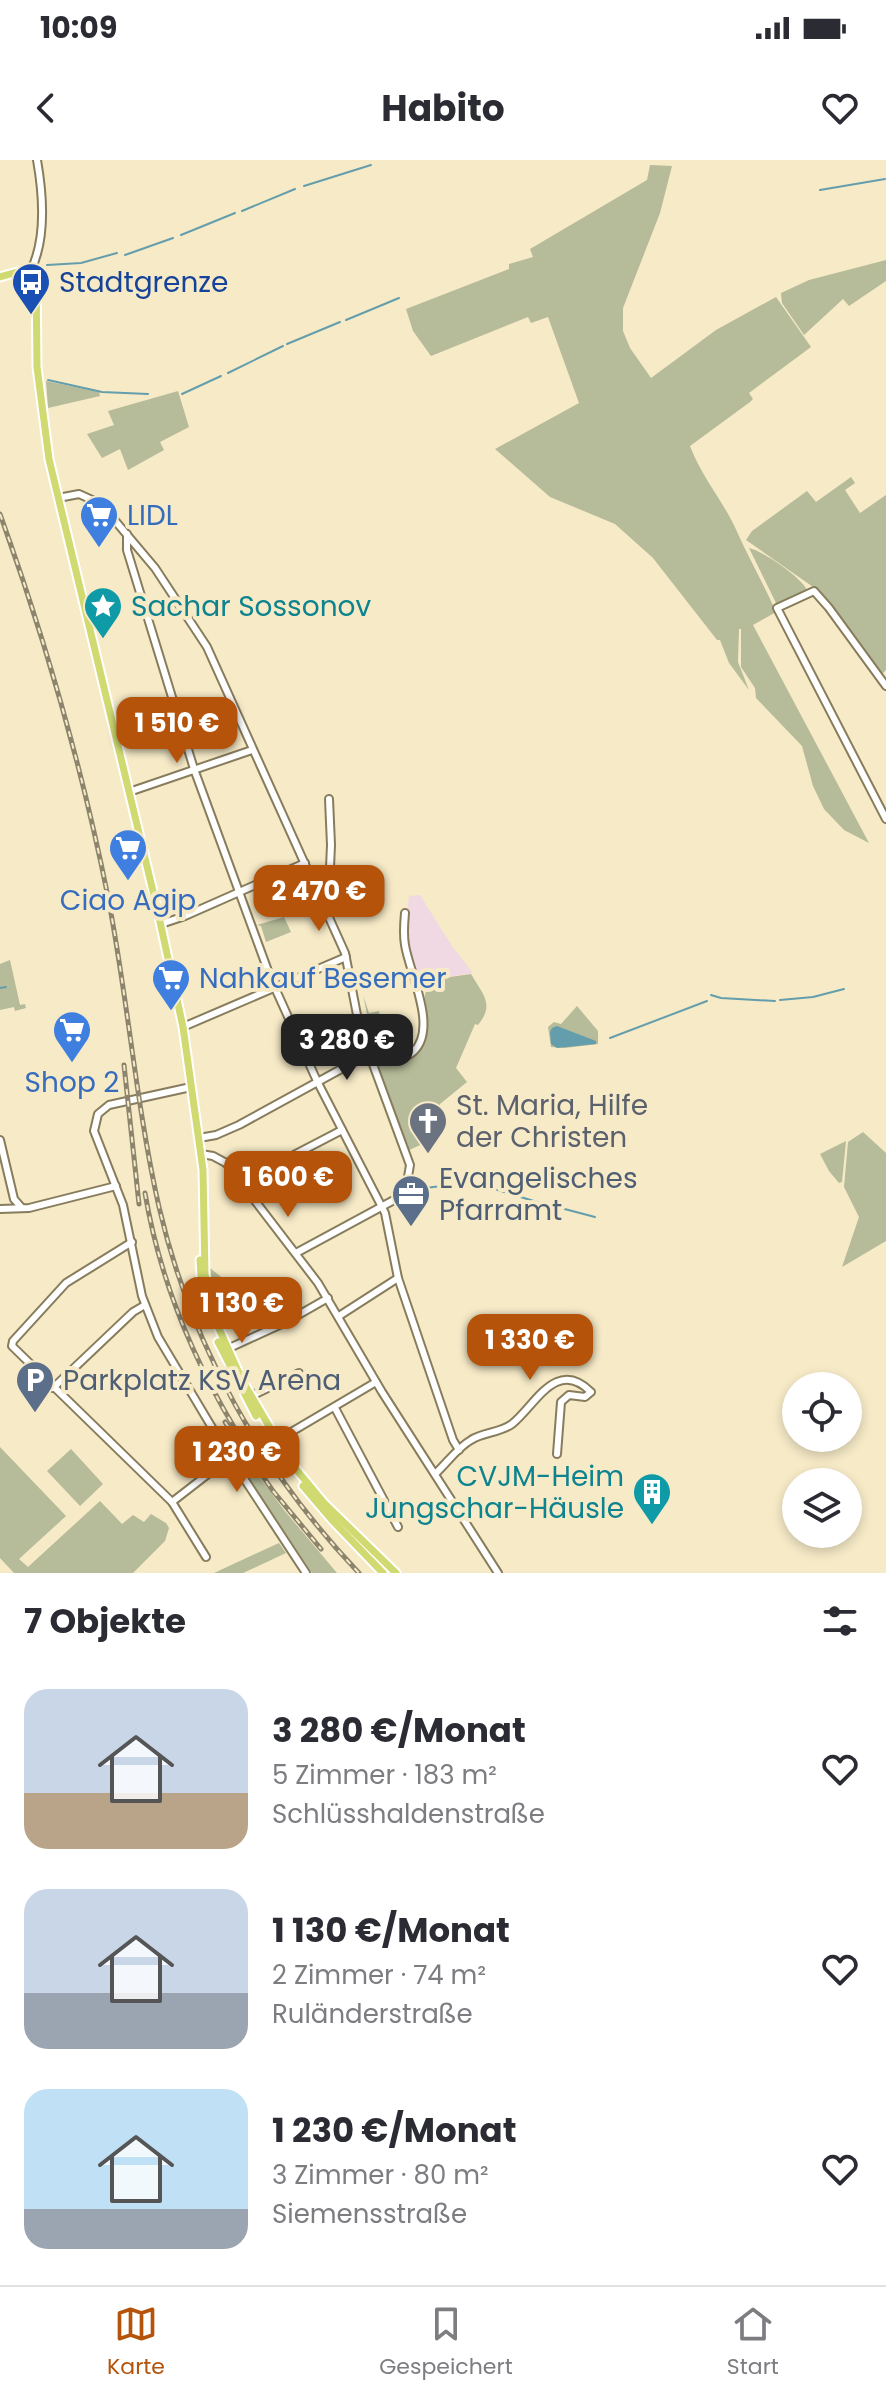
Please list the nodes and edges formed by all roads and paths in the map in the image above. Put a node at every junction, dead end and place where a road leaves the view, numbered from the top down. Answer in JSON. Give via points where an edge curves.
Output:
{"nodes":[{"id":1,"x":37,"y":160,"type":"edge"},
{"id":2,"x":31,"y":270,"type":"junction"},
{"id":3,"x":0,"y":277,"type":"edge"},
{"id":4,"x":58,"y":498,"type":"junction"},
{"id":5,"x":127,"y":534,"type":"junction"},
{"id":6,"x":886,"y":686,"type":"edge"},
{"id":7,"x":252,"y":750,"type":"junction"},
{"id":8,"x":194,"y":769,"type":"junction"},
{"id":9,"x":129,"y":792,"type":"junction"},
{"id":10,"x":329,"y":799,"type":"dead end"},
{"id":11,"x":886,"y":819,"type":"edge"},
{"id":12,"x":305,"y":863,"type":"junction"},
{"id":13,"x":239,"y":892,"type":"junction"},
{"id":14,"x":321,"y":899,"type":"junction"},
{"id":15,"x":405,"y":913,"type":"dead end"},
{"id":16,"x":161,"y":924,"type":"junction"},
{"id":17,"x":346,"y":957,"type":"junction"},
{"id":18,"x":274,"y":987,"type":"junction"},
{"id":19,"x":183,"y":1027,"type":"junction"},
{"id":20,"x":368,"y":1057,"type":"junction"},
{"id":21,"x":317,"y":1081,"type":"junction"},
{"id":22,"x":191,"y":1087,"type":"junction"},
{"id":23,"x":342,"y":1130,"type":"junction"},
{"id":24,"x":199,"y":1138,"type":"junction"},
{"id":25,"x":0,"y":1140,"type":"edge"},
{"id":26,"x":201,"y":1158,"type":"junction"},
{"id":27,"x":116,"y":1186,"type":"junction"},
{"id":28,"x":246,"y":1190,"type":"junction"},
{"id":29,"x":19,"y":1205,"type":"junction"},
{"id":30,"x":382,"y":1207,"type":"junction"},
{"id":31,"x":0,"y":1209,"type":"edge"},
{"id":32,"x":132,"y":1242,"type":"junction"},
{"id":33,"x":296,"y":1253,"type":"junction"},
{"id":34,"x":398,"y":1278,"type":"junction"},
{"id":35,"x":328,"y":1298,"type":"junction"},
{"id":36,"x":145,"y":1305,"type":"junction"},
{"id":37,"x":339,"y":1316,"type":"junction"},
{"id":38,"x":224,"y":1351,"type":"junction"},
{"id":39,"x":299,"y":1373,"type":"dead end"},
{"id":40,"x":376,"y":1382,"type":"junction"},
{"id":41,"x":53,"y":1388,"type":"junction"},
{"id":42,"x":248,"y":1398,"type":"junction"},
{"id":43,"x":335,"y":1408,"type":"junction"},
{"id":44,"x":276,"y":1441,"type":"junction"},
{"id":45,"x":459,"y":1450,"type":"junction"},
{"id":46,"x":557,"y":1454,"type":"dead end"},
{"id":47,"x":230,"y":1457,"type":"junction"},
{"id":48,"x":435,"y":1474,"type":"junction"},
{"id":49,"x":172,"y":1502,"type":"junction"},
{"id":50,"x":398,"y":1527,"type":"dead end"},
{"id":51,"x":206,"y":1557,"type":"dead end"},
{"id":52,"x":382,"y":1559,"type":"junction"},
{"id":53,"x":372,"y":1570,"type":"edge"},
{"id":54,"x":306,"y":1573,"type":"edge"},
{"id":55,"x":383,"y":1573,"type":"edge"},
{"id":56,"x":396,"y":1573,"type":"edge"},
{"id":57,"x":498,"y":1573,"type":"edge"}],
"edges":[{"from":1,"to":2,"type":"street","via":[[42,209]]},
{"from":2,"to":3,"type":"main road"},
{"from":2,"to":4,"type":"main road","via":[[36,276],[45,439]]},
{"from":4,"to":5,"type":"street","via":[[93,498]]},
{"from":4,"to":9,"type":"main road"},
{"from":5,"to":7,"type":"street","via":[[203,640]]},
{"from":5,"to":8,"type":"street","via":[[127,550]]},
{"from":6,"to":11,"type":"street","via":[[827,604],[811,591],[780,606],[778,612]]},
{"from":7,"to":8,"type":"street"},
{"from":7,"to":12,"type":"street"},
{"from":8,"to":9,"type":"street"},
{"from":8,"to":13,"type":"street"},
{"from":9,"to":16,"type":"main road"},
{"from":10,"to":14,"type":"street","via":[[329,890]]},
{"from":12,"to":13,"type":"street"},
{"from":12,"to":14,"type":"street"},
{"from":13,"to":16,"type":"street"},
{"from":13,"to":18,"type":"street"},
{"from":14,"to":17,"type":"street"},
{"from":15,"to":20,"type":"street","via":[[405,947],[423,1032],[411,1054]]},
{"from":16,"to":19,"type":"main road"},
{"from":17,"to":18,"type":"street"},
{"from":17,"to":20,"type":"street"},
{"from":18,"to":19,"type":"street"},
{"from":18,"to":21,"type":"street"},
{"from":19,"to":22,"type":"main road"},
{"from":20,"to":21,"type":"street"},
{"from":20,"to":30,"type":"street","via":[[410,1165],[404,1195]]},
{"from":21,"to":23,"type":"street"},
{"from":21,"to":24,"type":"street","via":[[243,1123]]},
{"from":22,"to":24,"type":"main road"},
{"from":22,"to":27,"type":"street","via":[[114,1103],[100,1112],[94,1131]]},
{"from":23,"to":28,"type":"street","via":[[297,1153]]},
{"from":23,"to":30,"type":"street"},
{"from":24,"to":26,"type":"main road"},
{"from":25,"to":29,"type":"street"},
{"from":26,"to":28,"type":"street","via":[[222,1160]]},
{"from":26,"to":38,"type":"main road","via":[[202,1290]]},
{"from":27,"to":29,"type":"street","via":[[29,1208]]},
{"from":27,"to":32,"type":"street"},
{"from":28,"to":33,"type":"street"},
{"from":29,"to":31,"type":"street"},
{"from":30,"to":33,"type":"street"},
{"from":30,"to":34,"type":"street"},
{"from":32,"to":36,"type":"street"},
{"from":32,"to":41,"type":"street","via":[[66,1283],[12,1344]]},
{"from":33,"to":35,"type":"street"},
{"from":34,"to":37,"type":"street"},
{"from":34,"to":45,"type":"street"},
{"from":35,"to":37,"type":"street"},
{"from":35,"to":38,"type":"street"},
{"from":36,"to":41,"type":"street"},
{"from":36,"to":47,"type":"street","via":[[169,1358]]},
{"from":37,"to":40,"type":"street"},
{"from":38,"to":42,"type":"main road"},
{"from":39,"to":42,"type":"street"},
{"from":40,"to":43,"type":"street"},
{"from":40,"to":48,"type":"street"},
{"from":41,"to":49,"type":"street"},
{"from":42,"to":44,"type":"main road"},
{"from":42,"to":53,"type":"main road","via":[[291,1470]]},
{"from":43,"to":44,"type":"street"},
{"from":43,"to":50,"type":"street"},
{"from":44,"to":52,"type":"main road","via":[[324,1503]]},
{"from":45,"to":46,"type":"street","via":[[474,1438],[508,1426],[548,1385],[572,1382],[591,1392],[562,1401]]},
{"from":45,"to":48,"type":"street"},
{"from":47,"to":49,"type":"street"},
{"from":47,"to":54,"type":"street"},
{"from":48,"to":57,"type":"street"},
{"from":49,"to":51,"type":"street"},
{"from":52,"to":53,"type":"main road"},
{"from":52,"to":56,"type":"main road"},
{"from":53,"to":55,"type":"main road"}]}
